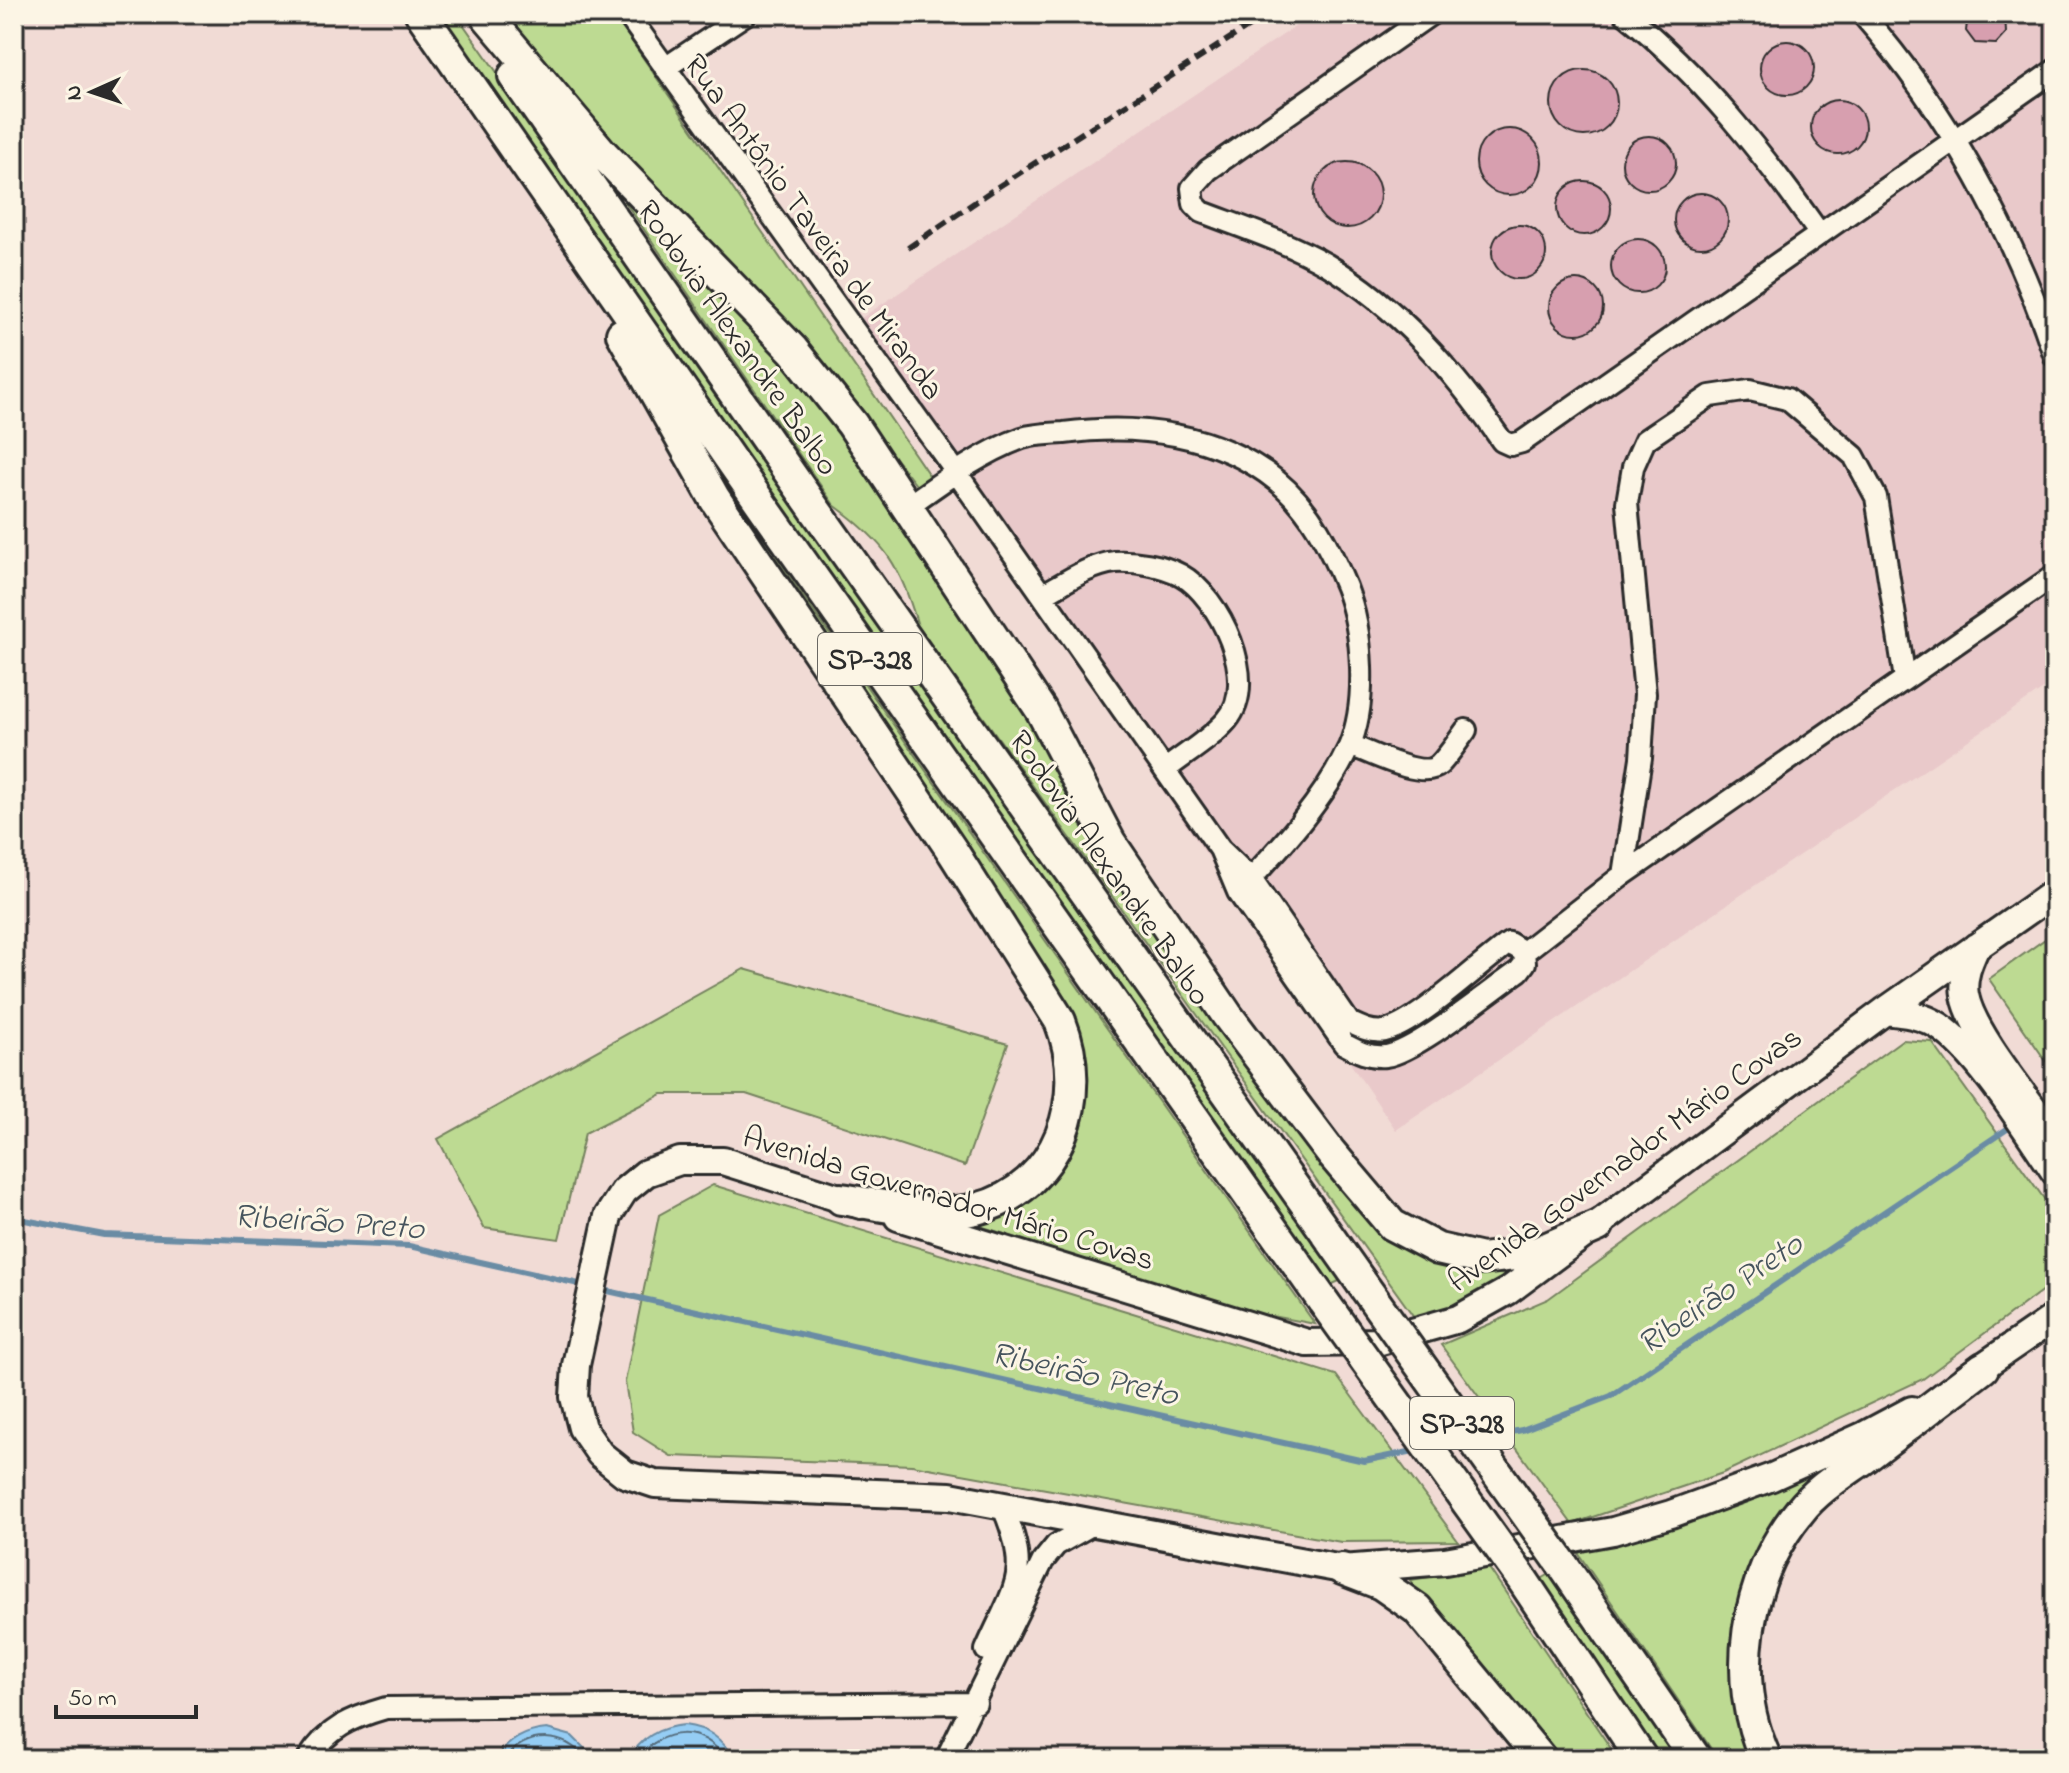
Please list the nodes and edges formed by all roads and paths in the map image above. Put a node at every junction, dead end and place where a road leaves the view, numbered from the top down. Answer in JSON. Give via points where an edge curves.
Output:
{"nodes":[{"id":1,"x":421,"y":14,"type":"edge"},
{"id":2,"x":471,"y":14,"type":"edge"},
{"id":3,"x":485,"y":14,"type":"edge"},
{"id":4,"x":627,"y":14,"type":"edge"},
{"id":5,"x":746,"y":14,"type":"edge"},
{"id":6,"x":1431,"y":14,"type":"edge"},
{"id":7,"x":1625,"y":14,"type":"edge"},
{"id":8,"x":1862,"y":14,"type":"edge"},
{"id":9,"x":665,"y":68,"type":"junction"},
{"id":10,"x":2055,"y":70,"type":"edge"},
{"id":11,"x":1955,"y":138,"type":"junction"},
{"id":12,"x":531,"y":172,"type":"junction"},
{"id":13,"x":1819,"y":233,"type":"junction"},
{"id":14,"x":2055,"y":357,"type":"edge"},
{"id":15,"x":956,"y":472,"type":"junction"},
{"id":16,"x":908,"y":506,"type":"junction"},
{"id":17,"x":2055,"y":575,"type":"edge"},
{"id":18,"x":1042,"y":595,"type":"junction"},
{"id":19,"x":1905,"y":679,"type":"junction"},
{"id":20,"x":1466,"y":730,"type":"dead end"},
{"id":21,"x":1350,"y":745,"type":"junction"},
{"id":22,"x":1165,"y":770,"type":"junction"},
{"id":23,"x":1623,"y":875,"type":"junction"},
{"id":24,"x":1245,"y":886,"type":"junction"},
{"id":25,"x":2055,"y":892,"type":"edge"},
{"id":26,"x":1976,"y":947,"type":"junction"},
{"id":27,"x":1524,"y":952,"type":"junction"},
{"id":28,"x":1885,"y":1011,"type":"junction"},
{"id":29,"x":2002,"y":1079,"type":"junction"},
{"id":30,"x":2053,"y":1157,"type":"edge"},
{"id":31,"x":841,"y":1199,"type":"junction"},
{"id":32,"x":1598,"y":1226,"type":"junction"},
{"id":33,"x":2055,"y":1317,"type":"edge"},
{"id":34,"x":1983,"y":1368,"type":"junction"},
{"id":35,"x":1002,"y":1505,"type":"junction"},
{"id":36,"x":1095,"y":1523,"type":"junction"},
{"id":37,"x":1342,"y":1569,"type":"junction"},
{"id":38,"x":969,"y":1702,"type":"junction"},
{"id":39,"x":308,"y":1759,"type":"edge"},
{"id":40,"x":946,"y":1759,"type":"edge"},
{"id":41,"x":1541,"y":1759,"type":"edge"},
{"id":42,"x":1642,"y":1759,"type":"edge"},
{"id":43,"x":1696,"y":1759,"type":"edge"},
{"id":44,"x":1766,"y":1759,"type":"edge"}],
"edges":[{"from":1,"to":12,"type":"highway","number":"SP-328"},
{"from":2,"to":43,"type":"highway","name":"Rodovia Alexandre Balbo","number":"SP-328","bridge":true},
{"from":3,"to":16,"type":"highway","via":[[603,154],[815,375]]},
{"from":4,"to":9,"type":"street","name":"Rua Antônio Taveira de Miranda"},
{"from":5,"to":9,"type":"street"},
{"from":6,"to":13,"type":"street","via":[[1208,170],[1192,188],[1194,204],[1326,265],[1390,310],[1444,362],[1502,441],[1522,442]]},
{"from":7,"to":13,"type":"street","via":[[1659,42],[1765,155]]},
{"from":8,"to":11,"type":"street"},
{"from":9,"to":15,"type":"street","name":"Rua Antônio Taveira de Miranda"},
{"from":10,"to":11,"type":"street"},
{"from":11,"to":13,"type":"street"},
{"from":11,"to":14,"type":"street","via":[[2036,301]]},
{"from":12,"to":31,"type":"highway","via":[[715,499],[953,852],[1068,1041],[1074,1083],[1067,1125],[1046,1162],[1015,1191],[976,1209],[934,1212]]},
{"from":12,"to":42,"type":"highway","number":"SP-328","bridge":true,"via":[[1520,1576]]},
{"from":15,"to":16,"type":"street"},
{"from":15,"to":18,"type":"street","name":"Rua Antônio Taveira de Miranda"},
{"from":15,"to":21,"type":"street","via":[[1024,438],[1097,429],[1158,430],[1217,447],[1277,481],[1325,536],[1354,609],[1362,678]]},
{"from":16,"to":32,"type":"highway","via":[[1041,710],[1110,842],[1227,1015],[1392,1225],[1448,1253],[1482,1259],[1538,1252]]},
{"from":17,"to":19,"type":"street"},
{"from":18,"to":22,"type":"street","name":"Rua Antônio Taveira de Miranda"},
{"from":18,"to":22,"type":"street","via":[[1114,562],[1161,566],[1182,575],[1214,607],[1237,656],[1235,703],[1229,719]]},
{"from":19,"to":23,"type":"street"},
{"from":19,"to":23,"type":"street","via":[[1876,497],[1854,456],[1787,399],[1750,390],[1710,396],[1645,440],[1633,467],[1627,503],[1645,694]]},
{"from":20,"to":21,"type":"street","via":[[1429,770]]},
{"from":21,"to":24,"type":"street","via":[[1319,798]]},
{"from":22,"to":24,"type":"street","name":"Rua Antônio Taveira de Miranda"},
{"from":23,"to":27,"type":"street"},
{"from":24,"to":27,"type":"street","via":[[1349,1022],[1366,1030],[1385,1031],[1406,1022],[1509,943]]},
{"from":24,"to":27,"type":"street","via":[[1344,1044],[1364,1055],[1386,1056],[1407,1048],[1519,971]]},
{"from":25,"to":26,"type":"main road","name":"Avenida Governador Mário Covas"},
{"from":26,"to":28,"type":"main road","name":"Avenida Governador Mário Covas"},
{"from":26,"to":29,"type":"main road","via":[[1967,967],[1965,999]]},
{"from":28,"to":29,"type":"main road","via":[[1913,1014],[1938,1026]]},
{"from":28,"to":32,"type":"main road","name":"Avenida Governador Mário Covas"},
{"from":29,"to":30,"type":"main road"},
{"from":31,"to":32,"type":"main road","name":"Avenida Governador Mário Covas","via":[[1307,1343],[1377,1342],[1458,1319],[1508,1291]]},
{"from":31,"to":35,"type":"main road","name":"Avenida Governador Mário Covas","via":[[723,1161],[680,1161],[646,1173],[624,1191],[608,1216],[576,1365],[574,1397],[582,1428],[600,1454],[625,1474],[655,1484],[950,1496]]},
{"from":33,"to":34,"type":"main road","name":"Avenida Governador Mário Covas"},
{"from":34,"to":37,"type":"main road","name":"Avenida Governador Mário Covas","via":[[1865,1435],[1671,1514],[1613,1531],[1445,1561]]},
{"from":34,"to":44,"type":"highway","via":[[1827,1486],[1801,1509],[1782,1537],[1750,1614],[1746,1646],[1752,1717]]},
{"from":35,"to":36,"type":"main road","name":"Avenida Governador Mário Covas"},
{"from":35,"to":38,"type":"street","via":[[1020,1557],[1018,1576]]},
{"from":36,"to":37,"type":"main road","name":"Avenida Governador Mário Covas"},
{"from":36,"to":38,"type":"street","via":[[1056,1545],[1043,1561]]},
{"from":37,"to":41,"type":"highway","via":[[1381,1584],[1417,1609]]},
{"from":38,"to":39,"type":"street","via":[[386,1708],[346,1720],[320,1739]]},
{"from":38,"to":40,"type":"street"}]}
